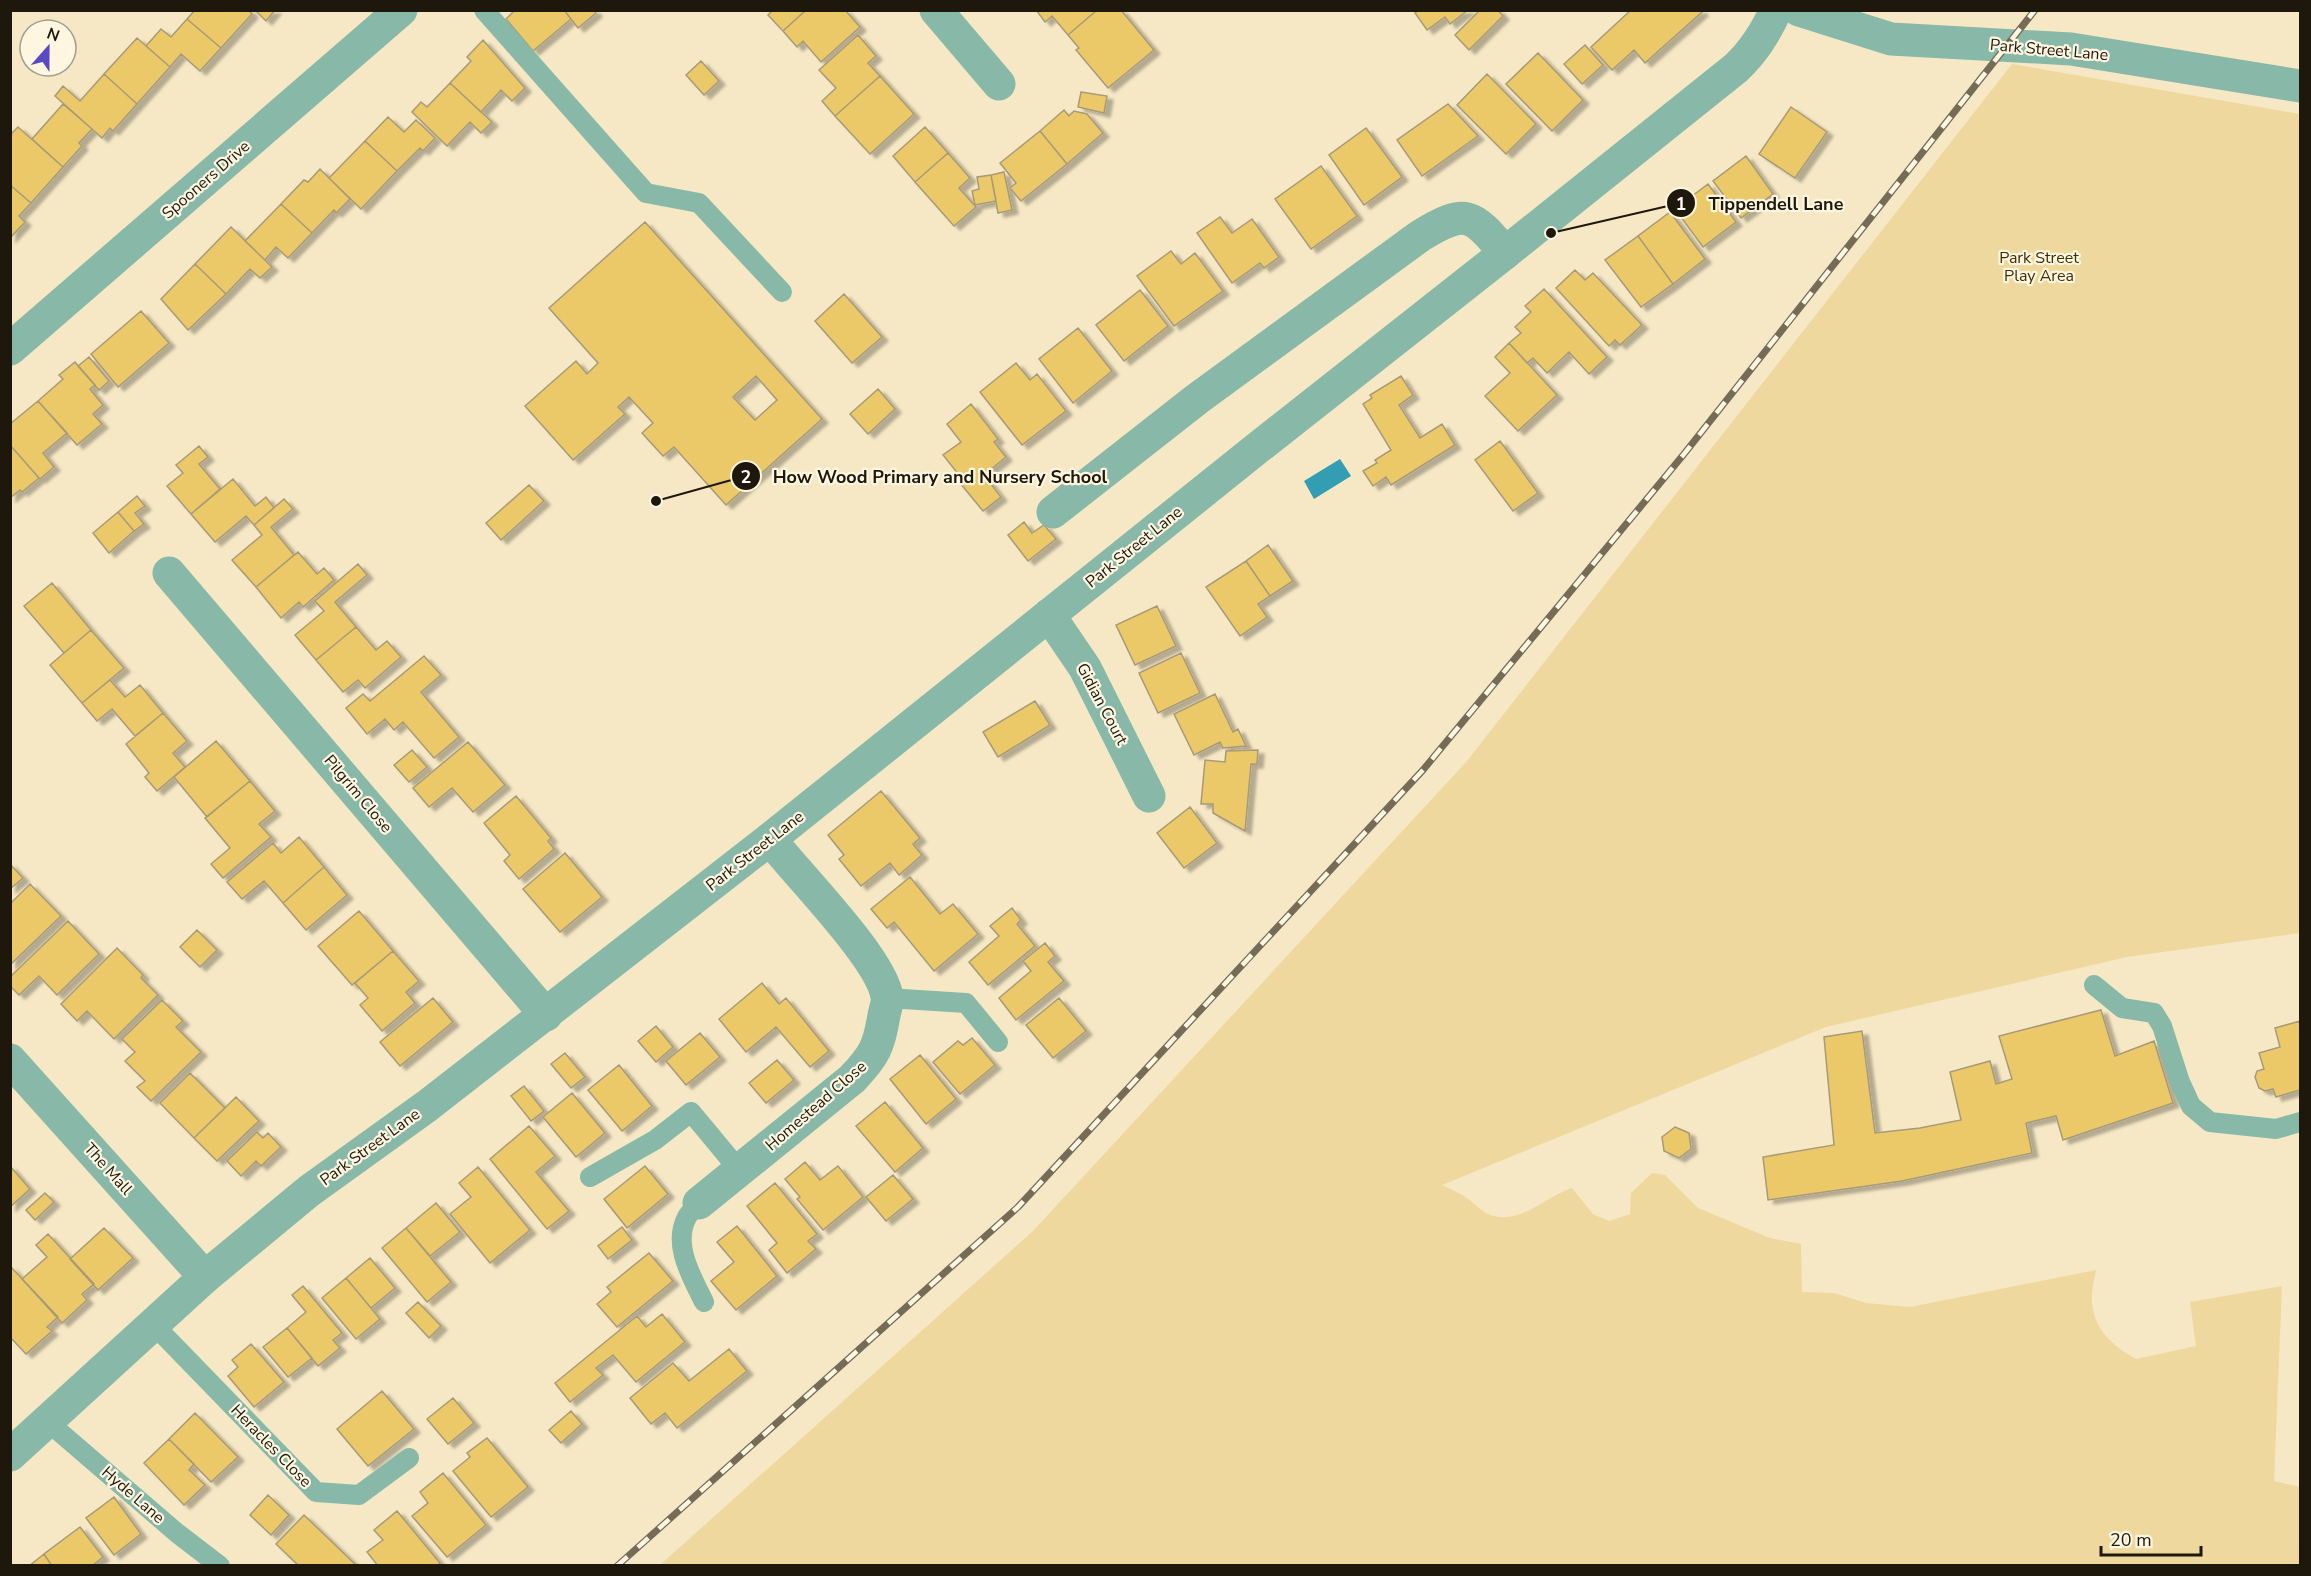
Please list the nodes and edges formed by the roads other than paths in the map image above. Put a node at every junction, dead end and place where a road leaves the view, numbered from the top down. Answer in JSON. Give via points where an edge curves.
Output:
{"nodes":[{"id":1,"x":400,"y":10,"type":"edge"},
{"id":2,"x":484,"y":10,"type":"edge"},
{"id":3,"x":936,"y":10,"type":"edge"},
{"id":4,"x":1776,"y":10,"type":"edge"},
{"id":5,"x":1799,"y":10,"type":"edge"},
{"id":6,"x":999,"y":84,"type":"dead end"},
{"id":7,"x":2301,"y":86,"type":"edge"},
{"id":8,"x":1505,"y":254,"type":"junction"},
{"id":9,"x":782,"y":292,"type":"dead end"},
{"id":10,"x":10,"y":349,"type":"edge"},
{"id":11,"x":1053,"y":512,"type":"dead end"},
{"id":12,"x":170,"y":573,"type":"dead end"},
{"id":13,"x":1049,"y":615,"type":"junction"},
{"id":14,"x":1149,"y":796,"type":"dead end"},
{"id":15,"x":770,"y":839,"type":"junction"},
{"id":16,"x":2094,"y":985,"type":"dead end"},
{"id":17,"x":887,"y":998,"type":"junction"},
{"id":18,"x":546,"y":1015,"type":"junction"},
{"id":19,"x":998,"y":1042,"type":"dead end"},
{"id":20,"x":10,"y":1060,"type":"edge"},
{"id":21,"x":2301,"y":1122,"type":"edge"},
{"id":22,"x":740,"y":1171,"type":"junction"},
{"id":23,"x":590,"y":1177,"type":"dead end"},
{"id":24,"x":699,"y":1203,"type":"joint"},
{"id":25,"x":205,"y":1277,"type":"junction"},
{"id":26,"x":704,"y":1302,"type":"dead end"},
{"id":27,"x":154,"y":1325,"type":"junction"},
{"id":28,"x":48,"y":1422,"type":"junction"},
{"id":29,"x":10,"y":1455,"type":"edge"},
{"id":30,"x":409,"y":1458,"type":"dead end"},
{"id":31,"x":220,"y":1566,"type":"edge"}],
"edges":[{"from":1,"to":10,"type":"street","name":"Spooners Drive"},
{"from":2,"to":9,"type":"lane","via":[[646,193],[699,203]]},
{"from":3,"to":6,"type":"street"},
{"from":4,"to":8,"type":"street","name":"Park Street Lane","via":[[1752,52],[1736,68]]},
{"from":5,"to":7,"type":"street","name":"Park Street Lane","via":[[1891,39],[2071,49]]},
{"from":8,"to":11,"type":"street","via":[[1484,228],[1468,219],[1445,221],[1197,399]]},
{"from":8,"to":13,"type":"street","name":"Park Street Lane"},
{"from":12,"to":18,"type":"street","name":"Pilgrim Close"},
{"from":13,"to":14,"type":"street","name":"Gidian Court","via":[[1085,668]]},
{"from":13,"to":15,"type":"street","name":"Park Street Lane"},
{"from":15,"to":17,"type":"street","via":[[867,955]]},
{"from":15,"to":18,"type":"street","name":"Park Street Lane"},
{"from":16,"to":21,"type":"lane","via":[[2122,1008],[2154,1012],[2191,1106],[2210,1122],[2276,1129]]},
{"from":17,"to":19,"type":"lane","via":[[966,1003]]},
{"from":17,"to":22,"type":"street","name":"Homestead Close","via":[[880,1040],[872,1058]]},
{"from":18,"to":25,"type":"street","name":"Park Street Lane","via":[[309,1191]]},
{"from":20,"to":25,"type":"street","name":"The Mall"},
{"from":22,"to":23,"type":"lane","via":[[691,1112],[655,1140]]},
{"from":22,"to":24,"type":"street","name":"Homestead Close"},
{"from":24,"to":26,"type":"lane","name":"Homestead Close","via":[[687,1217],[682,1253]]},
{"from":25,"to":27,"type":"street","name":"Park Street Lane"},
{"from":27,"to":28,"type":"street","name":"Park Street Lane"},
{"from":27,"to":30,"type":"lane","name":"Heracles Close","via":[[316,1492],[359,1495]]},
{"from":28,"to":29,"type":"street","name":"Park Street Lane"},
{"from":28,"to":31,"type":"lane","name":"Hyde Lane"}]}
